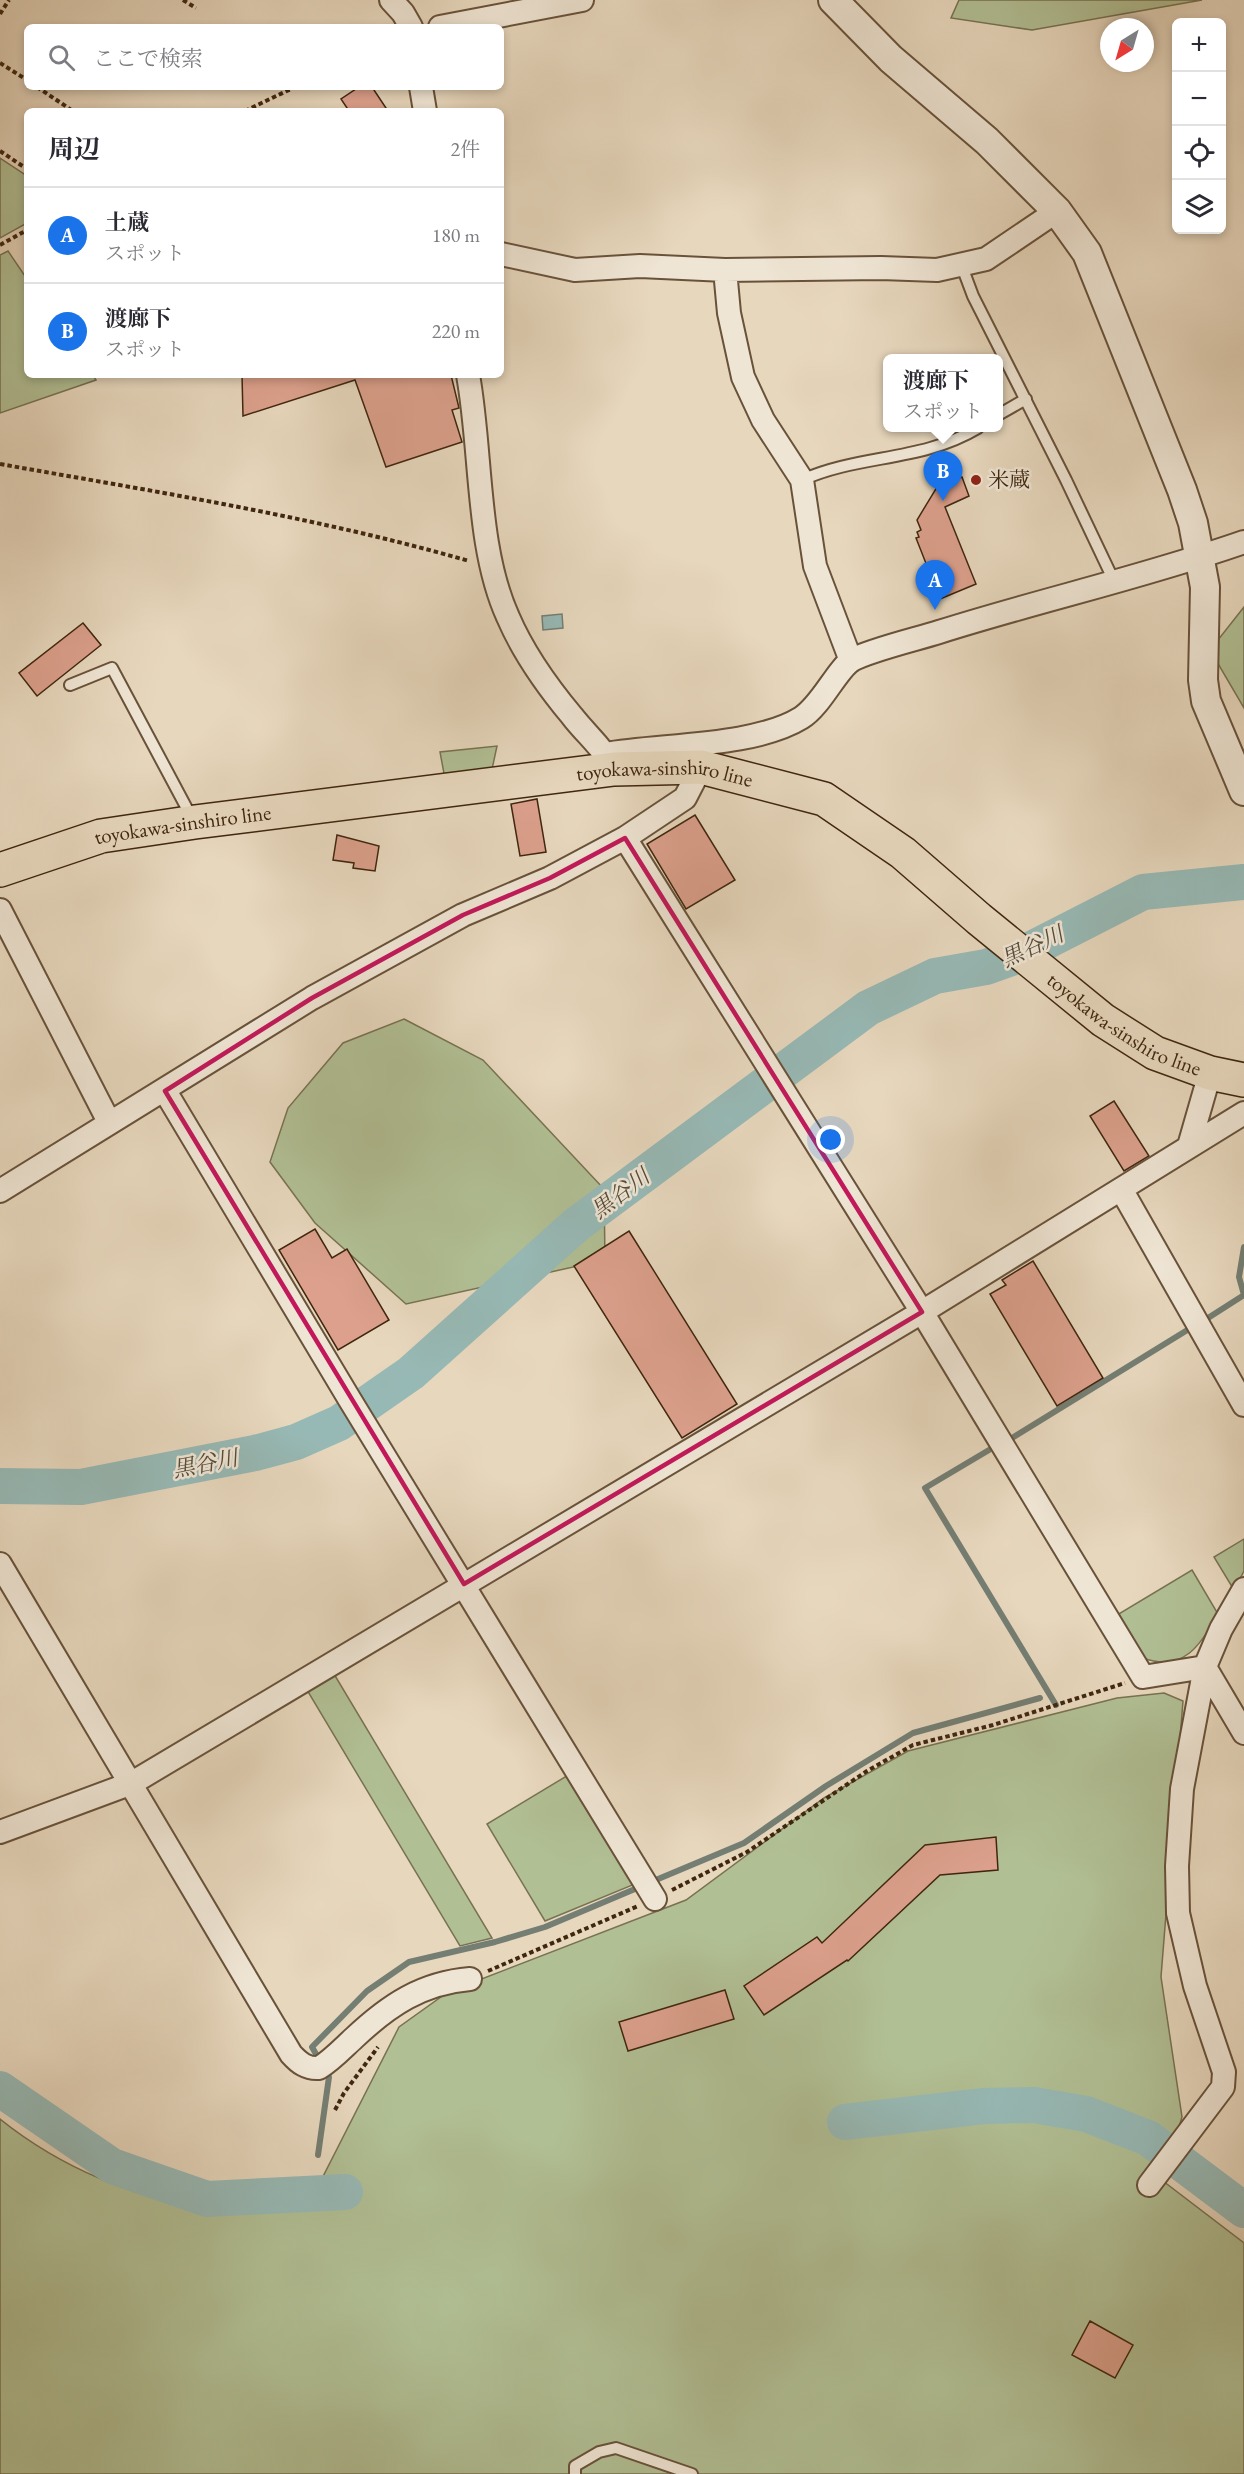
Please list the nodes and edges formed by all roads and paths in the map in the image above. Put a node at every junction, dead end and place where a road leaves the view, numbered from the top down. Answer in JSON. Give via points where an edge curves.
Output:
{"nodes":[{"id":1,"x":9,"y":0,"type":"edge"},
{"id":2,"x":183,"y":0,"type":"edge"},
{"id":3,"x":391,"y":0,"type":"edge"},
{"id":4,"x":414,"y":0,"type":"edge"},
{"id":5,"x":582,"y":0,"type":"edge"},
{"id":6,"x":833,"y":0,"type":"edge"},
{"id":7,"x":196,"y":8,"type":"dead end"},
{"id":8,"x":0,"y":14,"type":"edge"},
{"id":9,"x":410,"y":24,"type":"edge"},
{"id":10,"x":412,"y":24,"type":"edge"},
{"id":11,"x":456,"y":24,"type":"edge"},
{"id":12,"x":0,"y":63,"type":"edge"},
{"id":13,"x":24,"y":79,"type":"edge"},
{"id":14,"x":42,"y":90,"type":"edge"},
{"id":15,"x":289,"y":90,"type":"edge"},
{"id":16,"x":422,"y":90,"type":"edge"},
{"id":17,"x":68,"y":108,"type":"edge"},
{"id":18,"x":251,"y":108,"type":"edge"},
{"id":19,"x":425,"y":108,"type":"edge"},
{"id":20,"x":0,"y":151,"type":"edge"},
{"id":21,"x":24,"y":167,"type":"edge"},
{"id":22,"x":1056,"y":211,"type":"junction"},
{"id":23,"x":24,"y":232,"type":"edge"},
{"id":24,"x":0,"y":245,"type":"edge"},
{"id":25,"x":504,"y":255,"type":"edge"},
{"id":26,"x":961,"y":264,"type":"junction"},
{"id":27,"x":725,"y":270,"type":"junction"},
{"id":28,"x":1003,"y":354,"type":"edge"},
{"id":29,"x":1003,"y":354,"type":"edge"},
{"id":30,"x":469,"y":378,"type":"edge"},
{"id":31,"x":1026,"y":399,"type":"junction"},
{"id":32,"x":1003,"y":413,"type":"edge"},
{"id":33,"x":970,"y":432,"type":"edge"},
{"id":34,"x":0,"y":464,"type":"edge"},
{"id":35,"x":802,"y":480,"type":"junction"},
{"id":36,"x":1244,"y":542,"type":"edge"},
{"id":37,"x":1200,"y":557,"type":"junction"},
{"id":38,"x":490,"y":567,"type":"junction"},
{"id":39,"x":1114,"y":581,"type":"junction"},
{"id":40,"x":851,"y":660,"type":"junction"},
{"id":41,"x":70,"y":685,"type":"dead end"},
{"id":42,"x":610,"y":761,"type":"junction"},
{"id":43,"x":701,"y":767,"type":"junction"},
{"id":44,"x":1244,"y":791,"type":"edge"},
{"id":45,"x":195,"y":822,"type":"junction"},
{"id":46,"x":625,"y":838,"type":"junction"},
{"id":47,"x":0,"y":870,"type":"edge"},
{"id":48,"x":0,"y":910,"type":"edge"},
{"id":49,"x":1210,"y":1073,"type":"junction"},
{"id":50,"x":1244,"y":1080,"type":"edge"},
{"id":51,"x":165,"y":1091,"type":"junction"},
{"id":52,"x":1244,"y":1113,"type":"edge"},
{"id":53,"x":109,"y":1122,"type":"junction"},
{"id":54,"x":1189,"y":1146,"type":"junction"},
{"id":55,"x":1121,"y":1189,"type":"junction"},
{"id":56,"x":0,"y":1191,"type":"edge"},
{"id":57,"x":921,"y":1312,"type":"junction"},
{"id":58,"x":1244,"y":1405,"type":"edge"},
{"id":59,"x":0,"y":1564,"type":"edge"},
{"id":60,"x":464,"y":1584,"type":"junction"},
{"id":61,"x":1244,"y":1589,"type":"edge"},
{"id":62,"x":1205,"y":1667,"type":"junction"},
{"id":63,"x":1143,"y":1677,"type":"junction"},
{"id":64,"x":1244,"y":1732,"type":"edge"},
{"id":65,"x":132,"y":1783,"type":"junction"},
{"id":66,"x":0,"y":1832,"type":"edge"},
{"id":67,"x":655,"y":1899,"type":"joint"},
{"id":68,"x":470,"y":1979,"type":"dead end"},
{"id":69,"x":1149,"y":2185,"type":"dead end"},
{"id":70,"x":575,"y":2474,"type":"edge"},
{"id":71,"x":692,"y":2474,"type":"edge"}],
"edges":[{"from":1,"to":8,"type":"path"},
{"from":2,"to":7,"type":"path"},
{"from":3,"to":9,"type":"street"},
{"from":4,"to":10,"type":"street"},
{"from":5,"to":11,"type":"street"},
{"from":6,"to":22,"type":"street","via":[[891,59],[987,141]]},
{"from":12,"to":13,"type":"path"},
{"from":14,"to":17,"type":"path"},
{"from":15,"to":18,"type":"path"},
{"from":16,"to":19,"type":"street"},
{"from":20,"to":21,"type":"path"},
{"from":22,"to":26,"type":"street","via":[[986,259]]},
{"from":22,"to":37,"type":"street","via":[[1087,254],[1182,490]]},
{"from":23,"to":24,"type":"path"},
{"from":25,"to":27,"type":"street","via":[[575,270],[640,266]]},
{"from":26,"to":27,"type":"street","via":[[937,270]]},
{"from":26,"to":29,"type":"lane"},
{"from":27,"to":35,"type":"street","via":[[729,313],[743,376],[763,420]]},
{"from":28,"to":31,"type":"lane"},
{"from":30,"to":38,"type":"street","via":[[476,416]]},
{"from":31,"to":32,"type":"lane"},
{"from":31,"to":39,"type":"lane"},
{"from":33,"to":35,"type":"lane","via":[[948,444],[821,471]]},
{"from":34,"to":38,"type":"path","via":[[210,501],[393,539]]},
{"from":35,"to":40,"type":"street","via":[[815,566]]},
{"from":36,"to":37,"type":"street"},
{"from":37,"to":39,"type":"street"},
{"from":37,"to":44,"type":"street","via":[[1205,587],[1206,701]]},
{"from":38,"to":42,"type":"street","via":[[508,617],[530,658],[570,715]]},
{"from":39,"to":40,"type":"street"},
{"from":40,"to":42,"type":"street","via":[[802,717],[774,730]]},
{"from":41,"to":45,"type":"lane","via":[[112,668]]},
{"from":42,"to":43,"type":"main road","name":"toyokawa-sinshiro line"},
{"from":42,"to":45,"type":"main road","name":"toyokawa-sinshiro line"},
{"from":43,"to":46,"type":"street","via":[[685,798]]},
{"from":43,"to":49,"type":"main road","name":"toyokawa-sinshiro line","via":[[824,799],[903,853],[1103,1020],[1155,1053]]},
{"from":45,"to":47,"type":"main road","name":"toyokawa-sinshiro line","via":[[101,836]]},
{"from":46,"to":51,"type":"street","via":[[550,879],[463,915],[312,998]]},
{"from":46,"to":57,"type":"street"},
{"from":48,"to":53,"type":"street"},
{"from":49,"to":50,"type":"main road","name":"toyokawa-sinshiro line"},
{"from":49,"to":54,"type":"street"},
{"from":51,"to":53,"type":"street"},
{"from":51,"to":60,"type":"street"},
{"from":52,"to":54,"type":"street"},
{"from":53,"to":56,"type":"street"},
{"from":54,"to":55,"type":"street"},
{"from":55,"to":57,"type":"street"},
{"from":55,"to":58,"type":"street"},
{"from":57,"to":60,"type":"street"},
{"from":57,"to":63,"type":"street"},
{"from":59,"to":65,"type":"street"},
{"from":60,"to":65,"type":"street"},
{"from":60,"to":67,"type":"street"},
{"from":61,"to":62,"type":"street"},
{"from":62,"to":63,"type":"street"},
{"from":62,"to":64,"type":"street"},
{"from":62,"to":69,"type":"street","via":[[1182,1789],[1178,1913],[1195,1986],[1224,2072],[1223,2087]]},
{"from":63,"to":67,"type":"path","via":[[993,1725],[913,1745],[867,1771],[747,1852]]},
{"from":65,"to":66,"type":"street"},
{"from":65,"to":68,"type":"street","via":[[291,2054],[305,2066],[319,2068],[326,2064],[405,1997],[448,1981]]},
{"from":70,"to":71,"type":"lane","via":[[575,2466],[599,2452],[616,2448]]}]}
